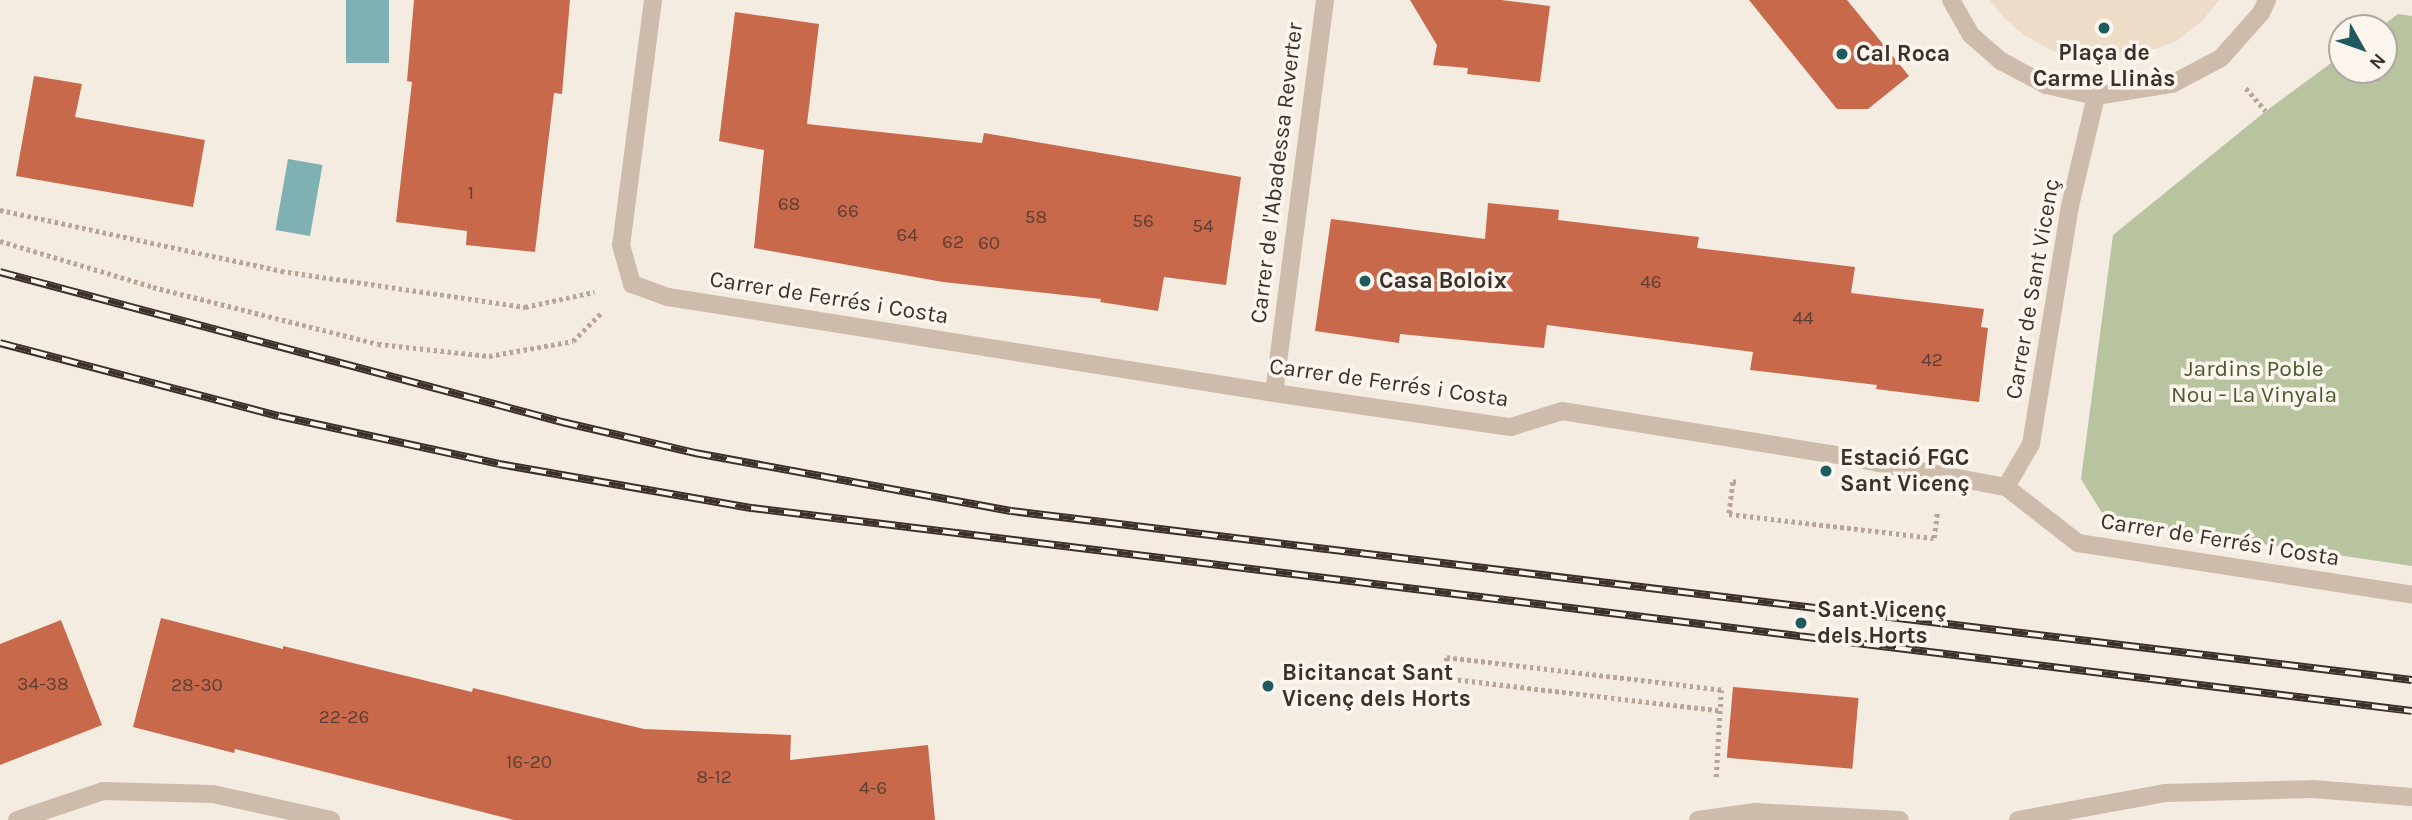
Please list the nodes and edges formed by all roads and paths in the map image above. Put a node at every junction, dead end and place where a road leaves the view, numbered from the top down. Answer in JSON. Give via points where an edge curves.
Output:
{"nodes":[{"id":1,"x":653,"y":0,"type":"edge"},
{"id":2,"x":1325,"y":0,"type":"edge"},
{"id":3,"x":1951,"y":0,"type":"edge"},
{"id":4,"x":2267,"y":0,"type":"edge"},
{"id":5,"x":2096,"y":96,"type":"junction"},
{"id":6,"x":0,"y":210,"type":"edge"},
{"id":7,"x":0,"y":241,"type":"edge"},
{"id":8,"x":632,"y":284,"type":"junction"},
{"id":9,"x":1274,"y":393,"type":"junction"},
{"id":10,"x":1941,"y":475,"type":"junction"},
{"id":11,"x":1733,"y":482,"type":"dead end"},
{"id":12,"x":2006,"y":487,"type":"junction"},
{"id":13,"x":2412,"y":595,"type":"edge"},
{"id":14,"x":1718,"y":709,"type":"junction"},
{"id":15,"x":2412,"y":797,"type":"edge"},
{"id":16,"x":1706,"y":818,"type":"edge"},
{"id":17,"x":17,"y":820,"type":"edge"},
{"id":18,"x":331,"y":820,"type":"edge"},
{"id":19,"x":1900,"y":820,"type":"edge"},
{"id":20,"x":2018,"y":820,"type":"edge"}],
"edges":[{"from":1,"to":8,"type":"street","via":[[621,245]]},
{"from":2,"to":9,"type":"street","name":"Carrer de l'Abadessa Reverter"},
{"from":3,"to":5,"type":"street","via":[[1971,35],[2001,61],[2046,85]]},
{"from":4,"to":5,"type":"street","via":[[2221,58],[2172,85]]},
{"from":5,"to":12,"type":"street","name":"Carrer de Sant Vicenç","via":[[2070,206],[2031,444]]},
{"from":6,"to":8,"type":"path","via":[[281,271],[525,307]]},
{"from":7,"to":8,"type":"path","via":[[378,344],[489,356],[573,341]]},
{"from":8,"to":9,"type":"street","name":"Carrer de Ferrés i Costa","via":[[668,297]]},
{"from":9,"to":10,"type":"street","name":"Carrer de Ferrés i Costa","via":[[1511,427],[1562,411]]},
{"from":10,"to":11,"type":"path","via":[[1934,538],[1729,514]]},
{"from":10,"to":12,"type":"street","name":"Carrer de Ferrés i Costa"},
{"from":12,"to":13,"type":"street","name":"Carrer de Ferrés i Costa","via":[[2078,543]]},
{"from":14,"to":14,"type":"path","via":[[1444,678],[1447,659],[1720,690]]},
{"from":14,"to":16,"type":"path"},
{"from":15,"to":20,"type":"street","via":[[2314,789],[2165,793]]},
{"from":16,"to":19,"type":"street","via":[[1755,812]]},
{"from":17,"to":18,"type":"street","via":[[103,790],[214,794]]}]}
